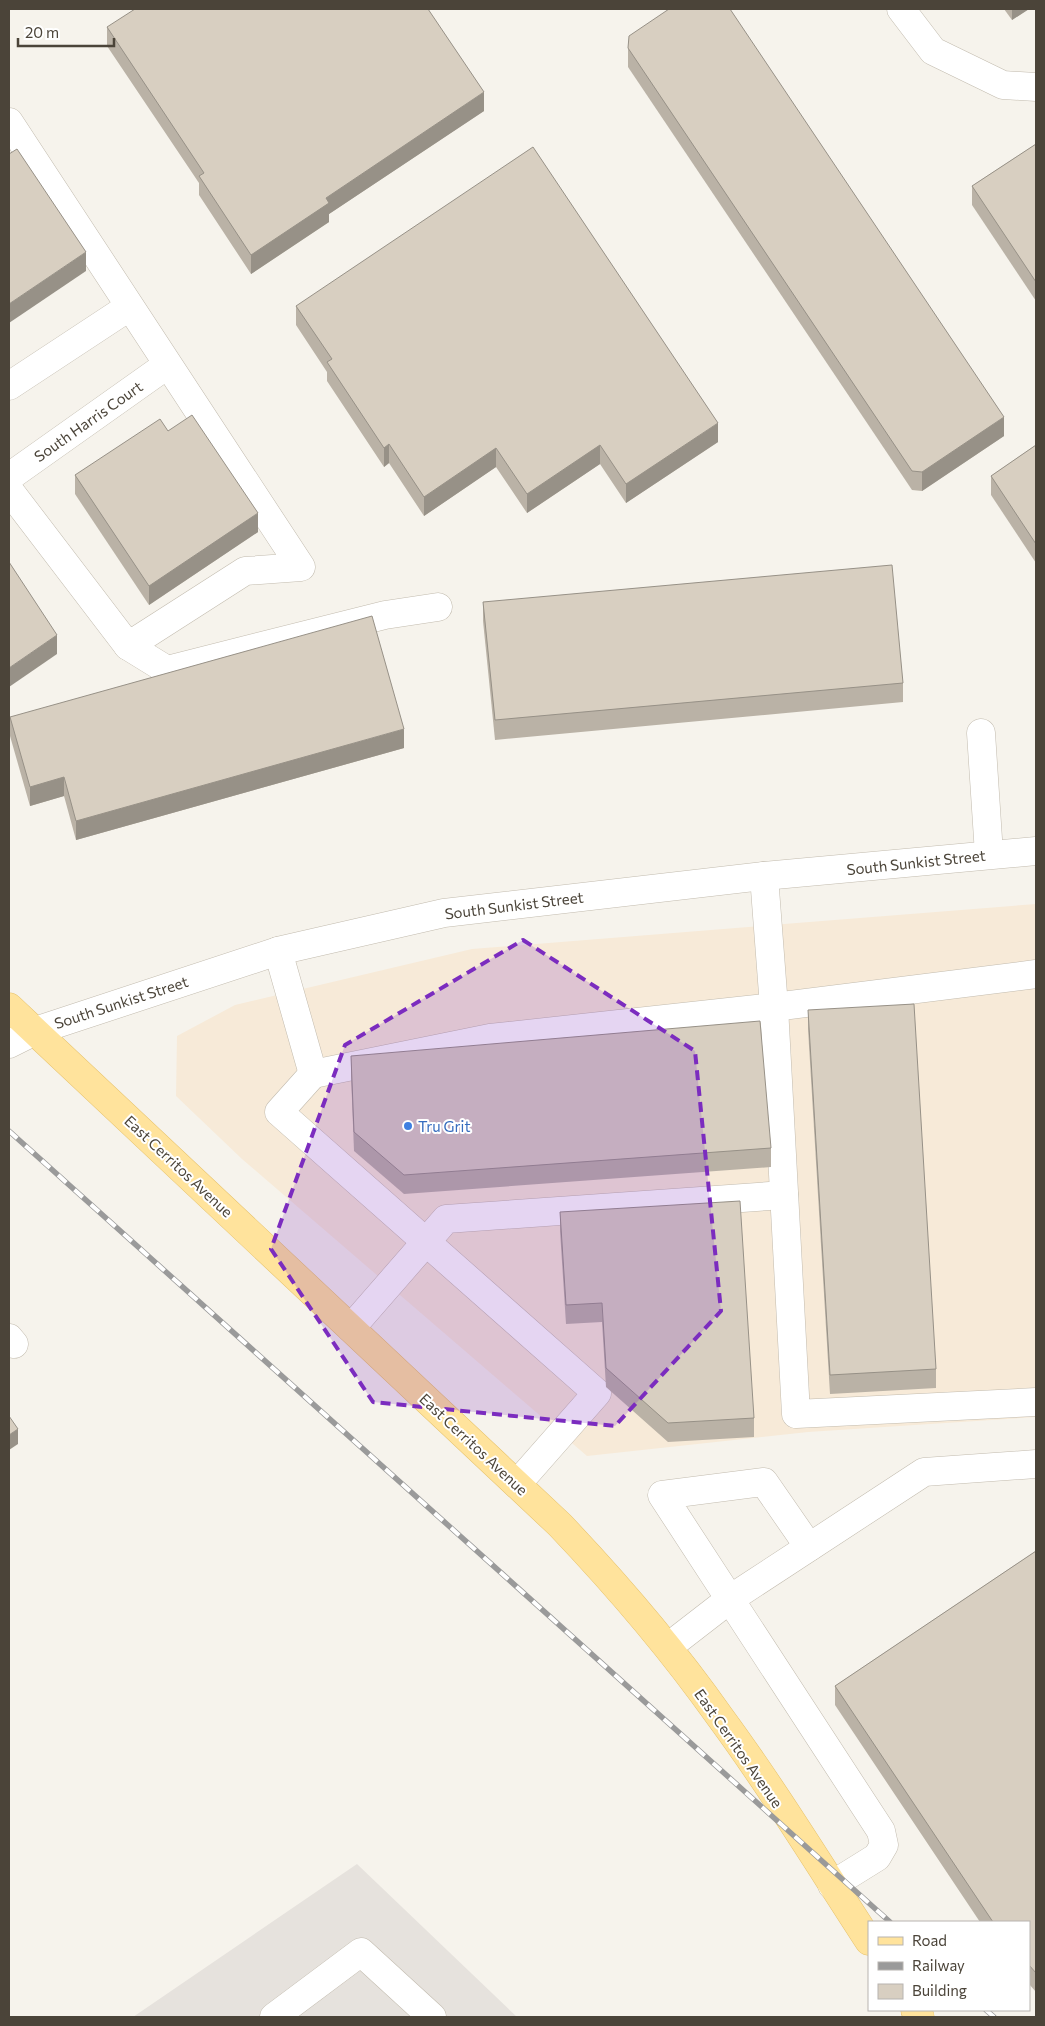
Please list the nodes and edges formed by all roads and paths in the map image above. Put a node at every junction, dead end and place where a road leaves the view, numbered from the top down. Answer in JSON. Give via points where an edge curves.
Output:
{"nodes":[{"id":1,"x":901,"y":9,"type":"edge"},
{"id":2,"x":1036,"y":86,"type":"edge"},
{"id":3,"x":9,"y":122,"type":"edge"},
{"id":4,"x":129,"y":307,"type":"junction"},
{"id":5,"x":167,"y":365,"type":"junction"},
{"id":6,"x":9,"y":386,"type":"edge"},
{"id":7,"x":9,"y":477,"type":"edge"},
{"id":8,"x":9,"y":490,"type":"edge"},
{"id":9,"x":438,"y":607,"type":"dead end"},
{"id":10,"x":128,"y":646,"type":"junction"},
{"id":11,"x":981,"y":733,"type":"dead end"},
{"id":12,"x":1036,"y":851,"type":"edge"},
{"id":13,"x":989,"y":854,"type":"junction"},
{"id":14,"x":764,"y":876,"type":"junction"},
{"id":15,"x":278,"y":951,"type":"junction"},
{"id":16,"x":1036,"y":974,"type":"edge"},
{"id":17,"x":9,"y":1007,"type":"edge"},
{"id":18,"x":774,"y":1007,"type":"junction"},
{"id":19,"x":35,"y":1031,"type":"junction"},
{"id":20,"x":9,"y":1044,"type":"edge"},
{"id":21,"x":313,"y":1074,"type":"junction"},
{"id":22,"x":784,"y":1195,"type":"junction"},
{"id":23,"x":426,"y":1242,"type":"junction"},
{"id":24,"x":351,"y":1328,"type":"junction"},
{"id":25,"x":1036,"y":1402,"type":"edge"},
{"id":26,"x":1036,"y":1464,"type":"edge"},
{"id":27,"x":516,"y":1484,"type":"junction"},
{"id":28,"x":809,"y":1547,"type":"junction"},
{"id":29,"x":730,"y":1599,"type":"junction"},
{"id":30,"x":668,"y":1647,"type":"junction"},
{"id":31,"x":832,"y":1885,"type":"junction"},
{"id":32,"x":868,"y":1939,"type":"edge"},
{"id":33,"x":274,"y":2017,"type":"edge"},
{"id":34,"x":432,"y":2017,"type":"edge"}],
"edges":[{"from":1,"to":2,"type":"street","via":[[933,51],[1003,86]]},
{"from":3,"to":4,"type":"street"},
{"from":4,"to":5,"type":"street"},
{"from":4,"to":6,"type":"street"},
{"from":5,"to":7,"type":"street","name":"South Harris Court"},
{"from":5,"to":10,"type":"street","via":[[301,567],[245,571]]},
{"from":8,"to":10,"type":"street"},
{"from":9,"to":10,"type":"street","via":[[386,615],[167,670]]},
{"from":11,"to":13,"type":"street"},
{"from":12,"to":13,"type":"street","name":"South Sunkist Street"},
{"from":13,"to":14,"type":"street","name":"South Sunkist Street"},
{"from":14,"to":15,"type":"street","name":"South Sunkist Street","via":[[444,913]]},
{"from":14,"to":18,"type":"street"},
{"from":15,"to":19,"type":"street","name":"South Sunkist Street"},
{"from":15,"to":21,"type":"street"},
{"from":16,"to":18,"type":"street"},
{"from":17,"to":19,"type":"main road","name":"East Cerritos Avenue"},
{"from":18,"to":21,"type":"street","via":[[490,1038]]},
{"from":18,"to":22,"type":"street"},
{"from":19,"to":20,"type":"street","name":"South Sunkist Street"},
{"from":19,"to":24,"type":"main road","name":"East Cerritos Avenue"},
{"from":21,"to":23,"type":"street","via":[[279,1112]]},
{"from":22,"to":23,"type":"street","via":[[446,1219]]},
{"from":22,"to":25,"type":"street","via":[[796,1414]]},
{"from":23,"to":24,"type":"street"},
{"from":23,"to":27,"type":"street","via":[[597,1393]]},
{"from":24,"to":27,"type":"main road","name":"East Cerritos Avenue"},
{"from":26,"to":28,"type":"street","via":[[924,1472]]},
{"from":27,"to":30,"type":"main road","name":"East Cerritos Avenue","via":[[608,1576]]},
{"from":28,"to":29,"type":"street"},
{"from":28,"to":29,"type":"street","via":[[764,1482],[662,1495]]},
{"from":29,"to":30,"type":"street"},
{"from":29,"to":31,"type":"street","via":[[880,1831],[884,1845],[877,1858]]},
{"from":30,"to":31,"type":"main road","name":"East Cerritos Avenue","via":[[721,1717]]},
{"from":31,"to":32,"type":"main road","name":"East Cerritos Avenue"},
{"from":33,"to":34,"type":"street","via":[[361,1952]]}]}
